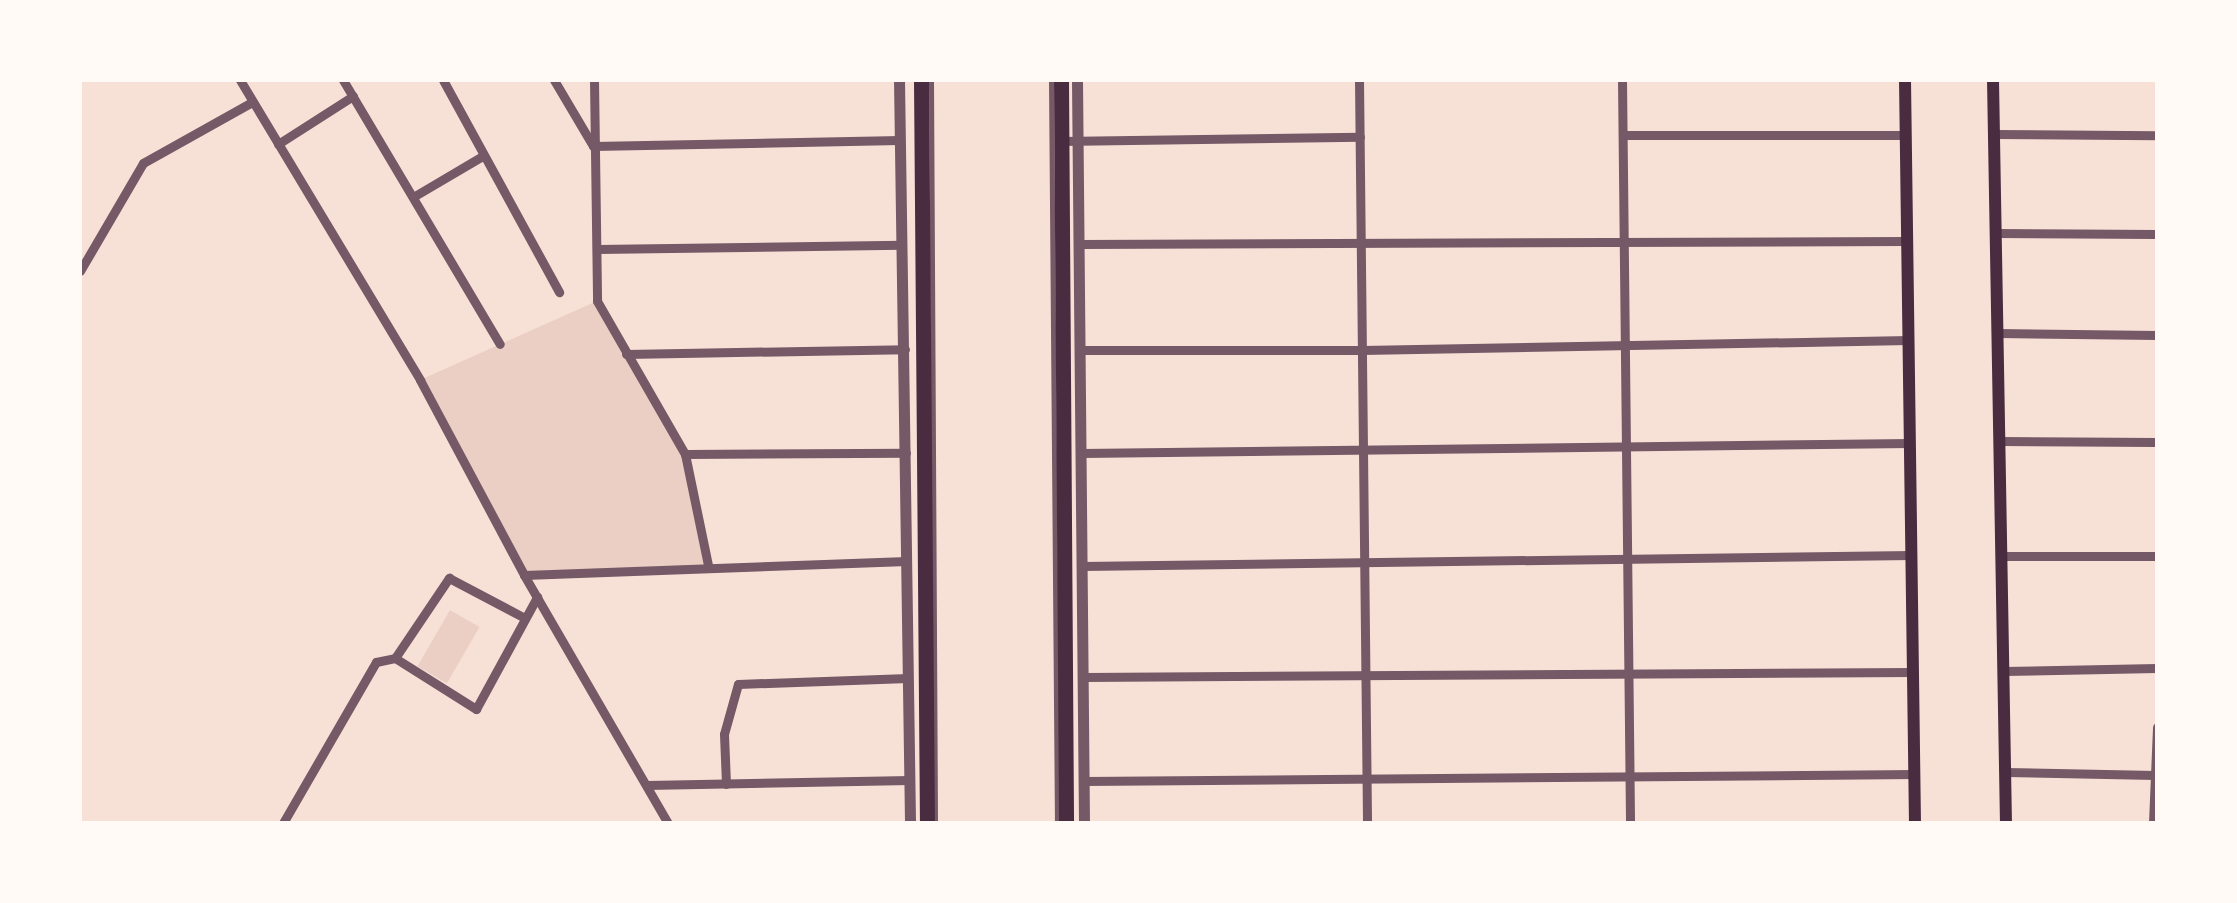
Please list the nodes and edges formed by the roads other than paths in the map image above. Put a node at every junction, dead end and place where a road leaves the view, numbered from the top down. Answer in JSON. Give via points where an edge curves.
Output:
{"nodes":[{"id":1,"x":240,"y":80,"type":"edge"},
{"id":2,"x":343,"y":80,"type":"edge"},
{"id":3,"x":443,"y":80,"type":"edge"},
{"id":4,"x":554,"y":80,"type":"edge"},
{"id":5,"x":594,"y":80,"type":"edge"},
{"id":6,"x":899,"y":80,"type":"edge"},
{"id":7,"x":921,"y":80,"type":"edge"},
{"id":8,"x":930,"y":80,"type":"edge"},
{"id":9,"x":1051,"y":80,"type":"edge"},
{"id":10,"x":1060,"y":80,"type":"edge"},
{"id":11,"x":1078,"y":80,"type":"edge"},
{"id":12,"x":1359,"y":80,"type":"edge"},
{"id":13,"x":1622,"y":80,"type":"edge"},
{"id":14,"x":1906,"y":81,"type":"edge"},
{"id":15,"x":1993,"y":84,"type":"edge"},
{"id":16,"x":353,"y":96,"type":"junction"},
{"id":17,"x":252,"y":102,"type":"junction"},
{"id":18,"x":595,"y":108,"type":"junction"},
{"id":19,"x":574,"y":114,"type":"junction"},
{"id":20,"x":1994,"y":134,"type":"junction"},
{"id":21,"x":1623,"y":135,"type":"junction"},
{"id":22,"x":1906,"y":135,"type":"junction"},
{"id":23,"x":2157,"y":135,"type":"edge"},
{"id":24,"x":1360,"y":137,"type":"junction"},
{"id":25,"x":900,"y":140,"type":"junction"},
{"id":26,"x":922,"y":140,"type":"junction"},
{"id":27,"x":1061,"y":141,"type":"junction"},
{"id":28,"x":1078,"y":142,"type":"junction"},
{"id":29,"x":278,"y":144,"type":"junction"},
{"id":30,"x":594,"y":146,"type":"junction"},
{"id":31,"x":484,"y":154,"type":"junction"},
{"id":32,"x":413,"y":197,"type":"junction"},
{"id":33,"x":1996,"y":233,"type":"junction"},
{"id":34,"x":2157,"y":234,"type":"edge"},
{"id":35,"x":1907,"y":240,"type":"junction"},
{"id":36,"x":1624,"y":242,"type":"junction"},
{"id":37,"x":1361,"y":243,"type":"junction"},
{"id":38,"x":1079,"y":244,"type":"junction"},
{"id":39,"x":902,"y":245,"type":"junction"},
{"id":40,"x":597,"y":250,"type":"junction"},
{"id":41,"x":80,"y":271,"type":"edge"},
{"id":42,"x":560,"y":292,"type":"dead end"},
{"id":43,"x":1998,"y":333,"type":"junction"},
{"id":44,"x":2157,"y":335,"type":"edge"},
{"id":45,"x":1908,"y":340,"type":"junction"},
{"id":46,"x":500,"y":344,"type":"dead end"},
{"id":47,"x":1626,"y":346,"type":"junction"},
{"id":48,"x":904,"y":350,"type":"junction"},
{"id":49,"x":1081,"y":350,"type":"junction"},
{"id":50,"x":1362,"y":350,"type":"junction"},
{"id":51,"x":626,"y":354,"type":"junction"},
{"id":52,"x":2000,"y":441,"type":"junction"},
{"id":53,"x":2157,"y":442,"type":"edge"},
{"id":54,"x":1910,"y":444,"type":"junction"},
{"id":55,"x":1627,"y":447,"type":"junction"},
{"id":56,"x":1363,"y":450,"type":"junction"},
{"id":57,"x":906,"y":453,"type":"junction"},
{"id":58,"x":686,"y":454,"type":"junction"},
{"id":59,"x":1082,"y":454,"type":"junction"},
{"id":60,"x":1912,"y":554,"type":"junction"},
{"id":61,"x":2002,"y":556,"type":"junction"},
{"id":62,"x":2157,"y":556,"type":"edge"},
{"id":63,"x":1629,"y":558,"type":"junction"},
{"id":64,"x":907,"y":561,"type":"junction"},
{"id":65,"x":1364,"y":562,"type":"junction"},
{"id":66,"x":708,"y":566,"type":"junction"},
{"id":67,"x":1082,"y":566,"type":"junction"},
{"id":68,"x":524,"y":575,"type":"junction"},
{"id":69,"x":537,"y":597,"type":"junction"},
{"id":70,"x":525,"y":618,"type":"junction"},
{"id":71,"x":395,"y":658,"type":"junction"},
{"id":72,"x":2157,"y":668,"type":"edge"},
{"id":73,"x":1913,"y":672,"type":"junction"},
{"id":74,"x":2004,"y":672,"type":"junction"},
{"id":75,"x":1630,"y":674,"type":"junction"},
{"id":76,"x":1365,"y":675,"type":"junction"},
{"id":77,"x":1084,"y":677,"type":"junction"},
{"id":78,"x":908,"y":678,"type":"junction"},
{"id":79,"x":2157,"y":728,"type":"edge"},
{"id":80,"x":2006,"y":772,"type":"junction"},
{"id":81,"x":1915,"y":774,"type":"junction"},
{"id":82,"x":2155,"y":775,"type":"edge"},
{"id":83,"x":1630,"y":777,"type":"junction"},
{"id":84,"x":1366,"y":779,"type":"junction"},
{"id":85,"x":910,"y":780,"type":"junction"},
{"id":86,"x":1084,"y":781,"type":"junction"},
{"id":87,"x":726,"y":784,"type":"junction"},
{"id":88,"x":647,"y":785,"type":"junction"},
{"id":89,"x":283,"y":823,"type":"edge"},
{"id":90,"x":668,"y":823,"type":"edge"},
{"id":91,"x":910,"y":823,"type":"edge"},
{"id":92,"x":927,"y":823,"type":"edge"},
{"id":93,"x":935,"y":823,"type":"edge"},
{"id":94,"x":1057,"y":823,"type":"edge"},
{"id":95,"x":1066,"y":823,"type":"edge"},
{"id":96,"x":1084,"y":823,"type":"edge"},
{"id":97,"x":1367,"y":823,"type":"edge"},
{"id":98,"x":1630,"y":823,"type":"edge"},
{"id":99,"x":1916,"y":823,"type":"edge"},
{"id":100,"x":2006,"y":823,"type":"edge"},
{"id":101,"x":2153,"y":823,"type":"edge"}],
"edges":[{"from":1,"to":17,"type":"street"},
{"from":2,"to":16,"type":"street"},
{"from":3,"to":31,"type":"street"},
{"from":4,"to":19,"type":"street"},
{"from":5,"to":18,"type":"street"},
{"from":6,"to":25,"type":"street"},
{"from":7,"to":26,"type":"highway"},
{"from":8,"to":93,"type":"lane"},
{"from":9,"to":94,"type":"lane"},
{"from":10,"to":27,"type":"highway"},
{"from":11,"to":28,"type":"street"},
{"from":12,"to":24,"type":"street"},
{"from":13,"to":21,"type":"street"},
{"from":14,"to":22,"type":"main road"},
{"from":15,"to":20,"type":"main road"},
{"from":16,"to":29,"type":"street"},
{"from":16,"to":32,"type":"street"},
{"from":17,"to":29,"type":"street"},
{"from":17,"to":41,"type":"street","via":[[143,163]]},
{"from":18,"to":19,"type":"street"},
{"from":18,"to":30,"type":"street"},
{"from":19,"to":30,"type":"street"},
{"from":20,"to":23,"type":"street"},
{"from":20,"to":33,"type":"main road"},
{"from":21,"to":22,"type":"street"},
{"from":21,"to":36,"type":"street"},
{"from":22,"to":35,"type":"main road"},
{"from":24,"to":28,"type":"street"},
{"from":24,"to":37,"type":"street"},
{"from":25,"to":26,"type":"street"},
{"from":25,"to":30,"type":"street"},
{"from":25,"to":39,"type":"street"},
{"from":26,"to":92,"type":"highway"},
{"from":27,"to":28,"type":"street"},
{"from":27,"to":95,"type":"highway"},
{"from":28,"to":38,"type":"street"},
{"from":29,"to":68,"type":"street","via":[[420,380]]},
{"from":30,"to":40,"type":"street"},
{"from":31,"to":32,"type":"street"},
{"from":31,"to":42,"type":"street"},
{"from":32,"to":46,"type":"street"},
{"from":33,"to":34,"type":"street"},
{"from":33,"to":43,"type":"main road"},
{"from":35,"to":36,"type":"street"},
{"from":35,"to":45,"type":"main road"},
{"from":36,"to":37,"type":"street"},
{"from":36,"to":47,"type":"street"},
{"from":37,"to":38,"type":"street"},
{"from":37,"to":50,"type":"street"},
{"from":38,"to":49,"type":"street"},
{"from":39,"to":40,"type":"street"},
{"from":39,"to":48,"type":"street"},
{"from":40,"to":51,"type":"street","via":[[596,301]]},
{"from":43,"to":44,"type":"street"},
{"from":43,"to":52,"type":"main road"},
{"from":45,"to":47,"type":"street"},
{"from":45,"to":54,"type":"main road"},
{"from":47,"to":50,"type":"street"},
{"from":47,"to":55,"type":"street"},
{"from":48,"to":51,"type":"street"},
{"from":48,"to":57,"type":"street"},
{"from":49,"to":50,"type":"street"},
{"from":49,"to":59,"type":"street"},
{"from":50,"to":56,"type":"street"},
{"from":51,"to":58,"type":"street"},
{"from":52,"to":53,"type":"street"},
{"from":52,"to":61,"type":"main road"},
{"from":54,"to":55,"type":"street"},
{"from":54,"to":60,"type":"main road"},
{"from":55,"to":56,"type":"street"},
{"from":55,"to":63,"type":"street"},
{"from":56,"to":59,"type":"street"},
{"from":56,"to":65,"type":"street"},
{"from":57,"to":58,"type":"street"},
{"from":57,"to":64,"type":"street"},
{"from":58,"to":66,"type":"street"},
{"from":59,"to":67,"type":"street"},
{"from":60,"to":63,"type":"street"},
{"from":60,"to":73,"type":"main road"},
{"from":61,"to":62,"type":"street"},
{"from":61,"to":74,"type":"main road"},
{"from":63,"to":65,"type":"street"},
{"from":63,"to":75,"type":"street"},
{"from":64,"to":66,"type":"street"},
{"from":64,"to":78,"type":"street"},
{"from":65,"to":67,"type":"street"},
{"from":65,"to":76,"type":"street"},
{"from":66,"to":68,"type":"street"},
{"from":67,"to":77,"type":"street"},
{"from":68,"to":69,"type":"street"},
{"from":69,"to":70,"type":"street"},
{"from":69,"to":88,"type":"street"},
{"from":70,"to":71,"type":"street","via":[[450,578]]},
{"from":70,"to":71,"type":"street","via":[[476,709]]},
{"from":71,"to":89,"type":"street","via":[[376,662]]},
{"from":72,"to":74,"type":"street"},
{"from":73,"to":75,"type":"street"},
{"from":73,"to":81,"type":"main road"},
{"from":74,"to":80,"type":"main road"},
{"from":75,"to":76,"type":"street"},
{"from":75,"to":83,"type":"street"},
{"from":76,"to":77,"type":"street"},
{"from":76,"to":84,"type":"street"},
{"from":77,"to":86,"type":"street"},
{"from":78,"to":85,"type":"street"},
{"from":78,"to":87,"type":"street","via":[[738,684],[724,734]]},
{"from":79,"to":82,"type":"street"},
{"from":80,"to":82,"type":"street"},
{"from":80,"to":100,"type":"main road"},
{"from":81,"to":83,"type":"street"},
{"from":81,"to":99,"type":"main road"},
{"from":82,"to":101,"type":"street"},
{"from":83,"to":84,"type":"street"},
{"from":83,"to":98,"type":"street"},
{"from":84,"to":86,"type":"street"},
{"from":84,"to":97,"type":"street"},
{"from":85,"to":87,"type":"street"},
{"from":85,"to":91,"type":"street"},
{"from":86,"to":96,"type":"street"},
{"from":87,"to":88,"type":"street"},
{"from":88,"to":90,"type":"street"}]}
